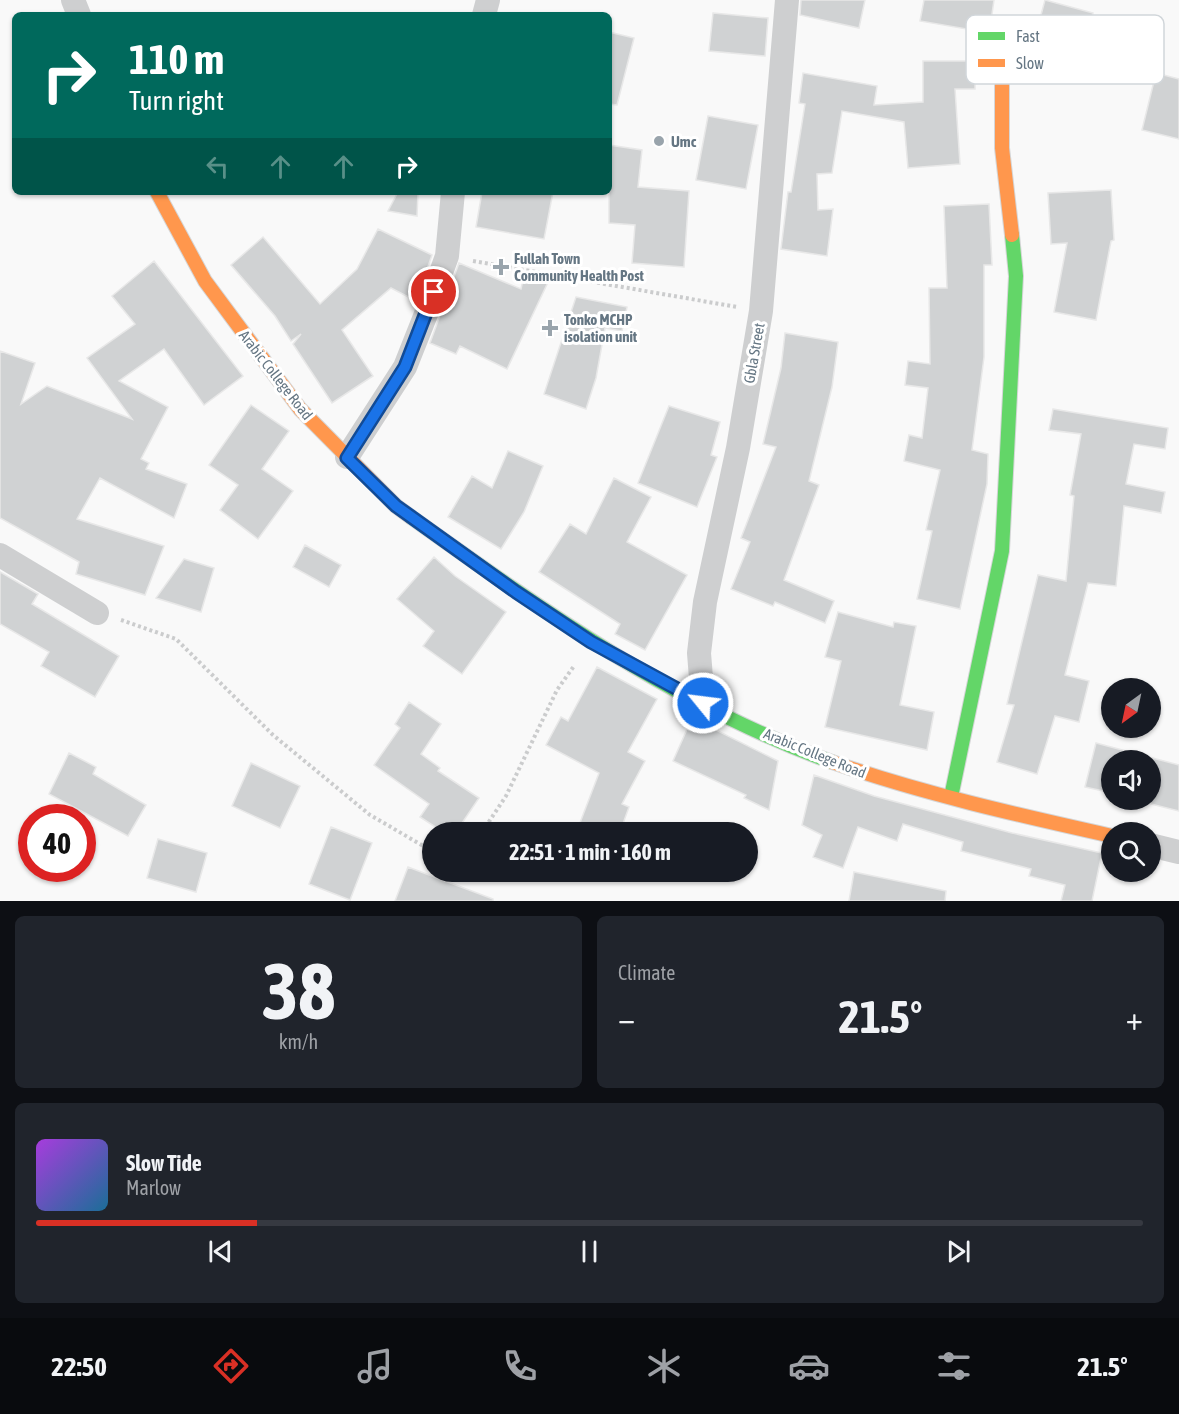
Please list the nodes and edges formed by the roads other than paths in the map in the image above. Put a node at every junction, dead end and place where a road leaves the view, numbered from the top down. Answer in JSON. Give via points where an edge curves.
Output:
{"nodes":[{"id":1,"x":788,"y":0,"type":"edge"},
{"id":2,"x":1002,"y":84,"type":"edge"},
{"id":3,"x":159,"y":195,"type":"edge"},
{"id":4,"x":453,"y":195,"type":"edge"},
{"id":5,"x":347,"y":458,"type":"junction"},
{"id":6,"x":0,"y":555,"type":"edge"},
{"id":7,"x":97,"y":613,"type":"road end"},
{"id":8,"x":703,"y":703,"type":"junction"},
{"id":9,"x":951,"y":797,"type":"junction"},
{"id":10,"x":1101,"y":833,"type":"edge"},
{"id":11,"x":1161,"y":848,"type":"edge"},
{"id":12,"x":1179,"y":852,"type":"edge"}],
"edges":[{"from":1,"to":8,"type":"street","name":"Gbla Street","via":[[761,311],[738,448],[705,602],[699,653]]},
{"from":2,"to":9,"type":"street","via":[[1002,148],[1016,276],[1002,551]]},
{"from":3,"to":5,"type":"street","name":"Arabic College Road","via":[[205,281],[248,342],[300,410]]},
{"from":4,"to":5,"type":"street","via":[[447,256],[405,367]]},
{"from":5,"to":8,"type":"street","name":"Arabic College Road","via":[[396,506],[591,642]]},
{"from":6,"to":7,"type":"street"},
{"from":8,"to":9,"type":"street","name":"Arabic College Road","via":[[791,747],[879,778]]},
{"from":9,"to":10,"type":"street","name":"Arabic College Road"},
{"from":11,"to":12,"type":"street"}]}
